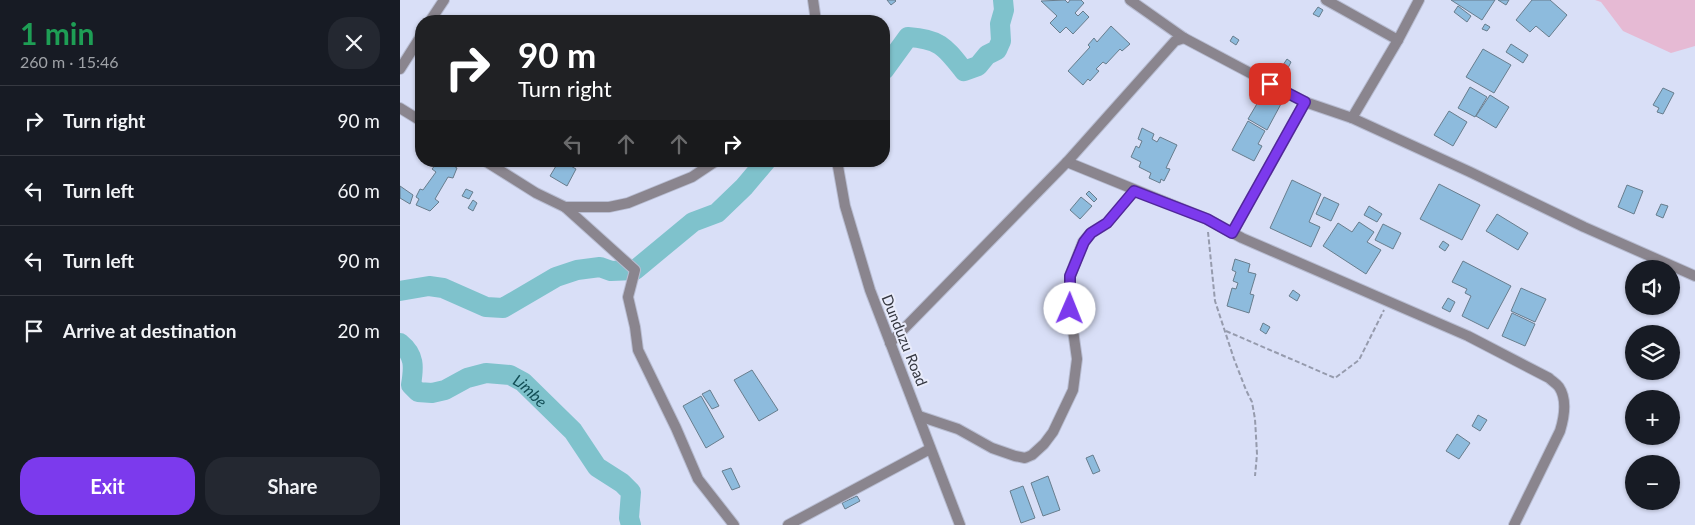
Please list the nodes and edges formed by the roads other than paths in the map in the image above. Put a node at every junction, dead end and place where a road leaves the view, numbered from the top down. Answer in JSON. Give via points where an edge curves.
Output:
{"nodes":[{"id":1,"x":444,"y":0,"type":"edge"},
{"id":2,"x":813,"y":0,"type":"edge"},
{"id":3,"x":1130,"y":0,"type":"edge"},
{"id":4,"x":1326,"y":0,"type":"edge"},
{"id":5,"x":1418,"y":0,"type":"edge"},
{"id":6,"x":434,"y":15,"type":"edge"},
{"id":7,"x":815,"y":15,"type":"edge"},
{"id":8,"x":1184,"y":38,"type":"junction"},
{"id":9,"x":1398,"y":40,"type":"junction"},
{"id":10,"x":415,"y":45,"type":"edge"},
{"id":11,"x":400,"y":69,"type":"edge"},
{"id":12,"x":1305,"y":102,"type":"junction"},
{"id":13,"x":400,"y":108,"type":"edge"},
{"id":14,"x":415,"y":117,"type":"edge"},
{"id":15,"x":1352,"y":118,"type":"junction"},
{"id":16,"x":1067,"y":162,"type":"junction"},
{"id":17,"x":495,"y":167,"type":"edge"},
{"id":18,"x":707,"y":167,"type":"edge"},
{"id":19,"x":839,"y":167,"type":"edge"},
{"id":20,"x":1134,"y":191,"type":"junction"},
{"id":21,"x":565,"y":206,"type":"junction"},
{"id":22,"x":1232,"y":233,"type":"junction"},
{"id":23,"x":1695,"y":276,"type":"edge"},
{"id":24,"x":890,"y":343,"type":"junction"},
{"id":25,"x":919,"y":416,"type":"junction"},
{"id":26,"x":930,"y":449,"type":"junction"},
{"id":27,"x":734,"y":525,"type":"edge"},
{"id":28,"x":788,"y":525,"type":"edge"},
{"id":29,"x":960,"y":525,"type":"edge"},
{"id":30,"x":1514,"y":525,"type":"edge"}],
"edges":[{"from":1,"to":6,"type":"street"},
{"from":2,"to":7,"type":"street"},
{"from":3,"to":8,"type":"street"},
{"from":4,"to":9,"type":"street"},
{"from":5,"to":9,"type":"street"},
{"from":8,"to":12,"type":"street"},
{"from":8,"to":16,"type":"street","via":[[1175,41]]},
{"from":9,"to":15,"type":"street"},
{"from":10,"to":11,"type":"street"},
{"from":12,"to":15,"type":"street"},
{"from":12,"to":22,"type":"street"},
{"from":13,"to":14,"type":"street"},
{"from":15,"to":23,"type":"street"},
{"from":16,"to":20,"type":"street"},
{"from":16,"to":24,"type":"street"},
{"from":17,"to":21,"type":"street","via":[[536,193]]},
{"from":18,"to":21,"type":"street","via":[[692,177],[628,203],[609,207]]},
{"from":19,"to":24,"type":"street","name":"Dunduzu Road","via":[[845,206]]},
{"from":20,"to":22,"type":"street","via":[[1207,219]]},
{"from":20,"to":25,"type":"street","via":[[1107,223],[1084,242],[1070,276],[1070,309],[1077,359],[1073,390],[1044,444],[1032,456],[1015,456],[992,448],[958,429]]},
{"from":21,"to":27,"type":"street","via":[[634,270],[628,297],[638,350],[698,479]]},
{"from":22,"to":30,"type":"street","via":[[1468,336],[1549,378],[1559,387],[1564,402],[1564,420]]},
{"from":24,"to":25,"type":"street","name":"Dunduzu Road"},
{"from":25,"to":26,"type":"street","name":"Dunduzu Road"},
{"from":26,"to":28,"type":"street"},
{"from":26,"to":29,"type":"street","name":"Dunduzu Road"}]}
